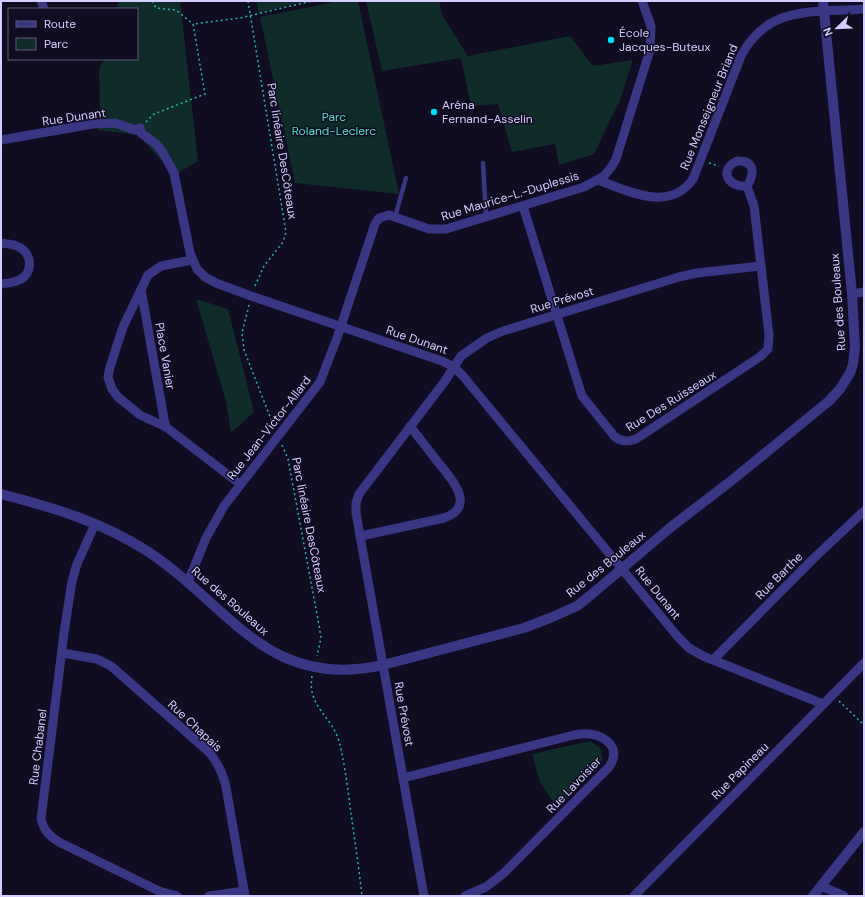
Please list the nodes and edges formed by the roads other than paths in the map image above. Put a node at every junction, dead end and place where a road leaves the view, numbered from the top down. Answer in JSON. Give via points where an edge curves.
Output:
{"nodes":[{"id":1,"x":642,"y":1,"type":"edge"},
{"id":2,"x":824,"y":6,"type":"edge"},
{"id":3,"x":864,"y":9,"type":"edge"},
{"id":4,"x":1,"y":140,"type":"edge"},
{"id":5,"x":483,"y":163,"type":"dead end"},
{"id":6,"x":406,"y":178,"type":"dead end"},
{"id":7,"x":598,"y":180,"type":"junction"},
{"id":8,"x":747,"y":186,"type":"junction"},
{"id":9,"x":523,"y":206,"type":"junction"},
{"id":10,"x":382,"y":216,"type":"joint"},
{"id":11,"x":395,"y":217,"type":"junction"},
{"id":12,"x":486,"y":217,"type":"junction"},
{"id":13,"x":1,"y":244,"type":"edge"},
{"id":14,"x":192,"y":260,"type":"junction"},
{"id":15,"x":762,"y":266,"type":"junction"},
{"id":16,"x":1,"y":284,"type":"edge"},
{"id":17,"x":141,"y":289,"type":"junction"},
{"id":18,"x":864,"y":292,"type":"edge"},
{"id":19,"x":852,"y":294,"type":"junction"},
{"id":20,"x":556,"y":314,"type":"junction"},
{"id":21,"x":341,"y":327,"type":"junction"},
{"id":22,"x":454,"y":367,"type":"junction"},
{"id":23,"x":410,"y":426,"type":"junction"},
{"id":24,"x":166,"y":427,"type":"junction"},
{"id":25,"x":240,"y":484,"type":"junction"},
{"id":26,"x":1,"y":494,"type":"edge"},
{"id":27,"x":864,"y":511,"type":"edge"},
{"id":28,"x":95,"y":524,"type":"junction"},
{"id":29,"x":361,"y":536,"type":"junction"},
{"id":30,"x":622,"y":568,"type":"junction"},
{"id":31,"x":188,"y":582,"type":"junction"},
{"id":32,"x":62,"y":652,"type":"junction"},
{"id":33,"x":712,"y":660,"type":"junction"},
{"id":34,"x":864,"y":663,"type":"edge"},
{"id":35,"x":383,"y":665,"type":"junction"},
{"id":36,"x":822,"y":704,"type":"junction"},
{"id":37,"x":403,"y":778,"type":"junction"},
{"id":38,"x":864,"y":832,"type":"edge"},
{"id":39,"x":821,"y":886,"type":"junction"},
{"id":40,"x":244,"y":893,"type":"edge"},
{"id":41,"x":177,"y":896,"type":"edge"},
{"id":42,"x":209,"y":896,"type":"edge"},
{"id":43,"x":424,"y":896,"type":"edge"},
{"id":44,"x":465,"y":896,"type":"edge"},
{"id":45,"x":634,"y":896,"type":"edge"},
{"id":46,"x":813,"y":896,"type":"edge"},
{"id":47,"x":844,"y":896,"type":"edge"}],
"edges":[{"from":1,"to":7,"type":"street","name":"Rue Maurice-L.-Duplessis","via":[[651,26],[650,50],[616,158],[608,171]]},
{"from":2,"to":3,"type":"street","name":"Rue Monseigneur Briand"},
{"from":2,"to":7,"type":"street","name":"Rue Monseigneur Briand","via":[[776,20],[761,29],[749,42],[741,56],[693,179],[681,191],[669,196],[646,197]]},
{"from":2,"to":19,"type":"street","name":"Rue des Bouleaux"},
{"from":4,"to":14,"type":"street","name":"Rue Dunant","via":[[99,123],[115,123],[135,130],[140,128],[141,133],[162,151],[174,173]]},
{"from":5,"to":12,"type":"lane"},
{"from":6,"to":11,"type":"lane"},
{"from":7,"to":9,"type":"street","name":"Rue Maurice-L.-Duplessis","via":[[577,190]]},
{"from":8,"to":8,"type":"street","via":[[739,186],[728,179],[728,170],[733,163],[742,161],[749,164],[753,175]]},
{"from":8,"to":15,"type":"street","name":"Rue Des Ruisseaux","via":[[754,206]]},
{"from":9,"to":12,"type":"street","name":"Rue Maurice-L.-Duplessis"},
{"from":9,"to":20,"type":"street","name":"Rue Des Ruisseaux"},
{"from":10,"to":11,"type":"street","name":"Rue Maurice-L.-Duplessis"},
{"from":10,"to":21,"type":"street","name":"Rue Jean-Victor-Allard","via":[[375,224]]},
{"from":11,"to":12,"type":"street","name":"Rue Maurice-L.-Duplessis","via":[[429,229],[440,230]]},
{"from":13,"to":16,"type":"street","via":[[22,248],[30,262],[22,279]]},
{"from":14,"to":17,"type":"street","via":[[156,268],[148,274]]},
{"from":14,"to":21,"type":"street","name":"Rue Dunant","via":[[201,274],[210,280]]},
{"from":15,"to":20,"type":"street","name":"Rue Prévost","via":[[687,275]]},
{"from":15,"to":20,"type":"street","name":"Rue Des Ruisseaux","via":[[769,335],[766,351],[632,441],[621,441],[615,437],[584,400]]},
{"from":17,"to":24,"type":"street","name":"Place Vanier"},
{"from":17,"to":24,"type":"street","via":[[123,327],[108,377],[118,397],[140,415]]},
{"from":18,"to":19,"type":"street"},
{"from":19,"to":30,"type":"street","name":"Rue des Bouleaux","via":[[855,355],[850,373],[840,389]]},
{"from":20,"to":22,"type":"street","name":"Rue Prévost","via":[[487,338],[466,352]]},
{"from":21,"to":22,"type":"street","name":"Rue Dunant"},
{"from":21,"to":25,"type":"street","name":"Rue Jean-Victor-Allard","via":[[320,382]]},
{"from":22,"to":23,"type":"street","name":"Rue Prévost"},
{"from":22,"to":30,"type":"street","name":"Rue Dunant"},
{"from":23,"to":29,"type":"street","name":"Rue Prévost","via":[[357,498],[356,508]]},
{"from":23,"to":29,"type":"street","via":[[457,487],[459,506],[455,512],[444,518]]},
{"from":24,"to":25,"type":"street"},
{"from":25,"to":31,"type":"street","name":"Rue Jean-Victor-Allard","via":[[211,527]]},
{"from":26,"to":28,"type":"street","name":"Rue des Bouleaux","via":[[65,512]]},
{"from":27,"to":33,"type":"street","name":"Rue Barthe"},
{"from":28,"to":31,"type":"street","name":"Rue des Bouleaux","via":[[145,550]]},
{"from":28,"to":32,"type":"street","name":"Rue Chabanel","via":[[72,581]]},
{"from":29,"to":35,"type":"street","name":"Rue Prévost"},
{"from":30,"to":33,"type":"street","name":"Rue Dunant","via":[[684,643]]},
{"from":30,"to":35,"type":"street","name":"Rue des Bouleaux","via":[[584,601],[550,618],[524,628]]},
{"from":31,"to":35,"type":"street","name":"Rue des Bouleaux","via":[[244,632],[287,659],[314,667],[344,670]]},
{"from":32,"to":40,"type":"street","name":"Rue Chapais","via":[[97,659],[111,666],[209,752],[221,771],[226,787]]},
{"from":32,"to":41,"type":"street","name":"Rue Chabanel","via":[[41,814],[44,828],[52,838],[61,843],[159,891]]},
{"from":33,"to":36,"type":"street","name":"Rue Dunant"},
{"from":34,"to":36,"type":"street","name":"Rue Papineau"},
{"from":35,"to":37,"type":"street","name":"Rue Prévost"},
{"from":36,"to":45,"type":"street","name":"Rue Papineau"},
{"from":37,"to":43,"type":"street","name":"Rue Prévost"},
{"from":37,"to":44,"type":"street","name":"Rue Lavoisier","via":[[574,735],[594,735],[612,746],[614,757],[609,767],[499,878],[486,888]]},
{"from":38,"to":39,"type":"street"},
{"from":39,"to":46,"type":"street"},
{"from":39,"to":47,"type":"street"},
{"from":40,"to":42,"type":"street"}]}
